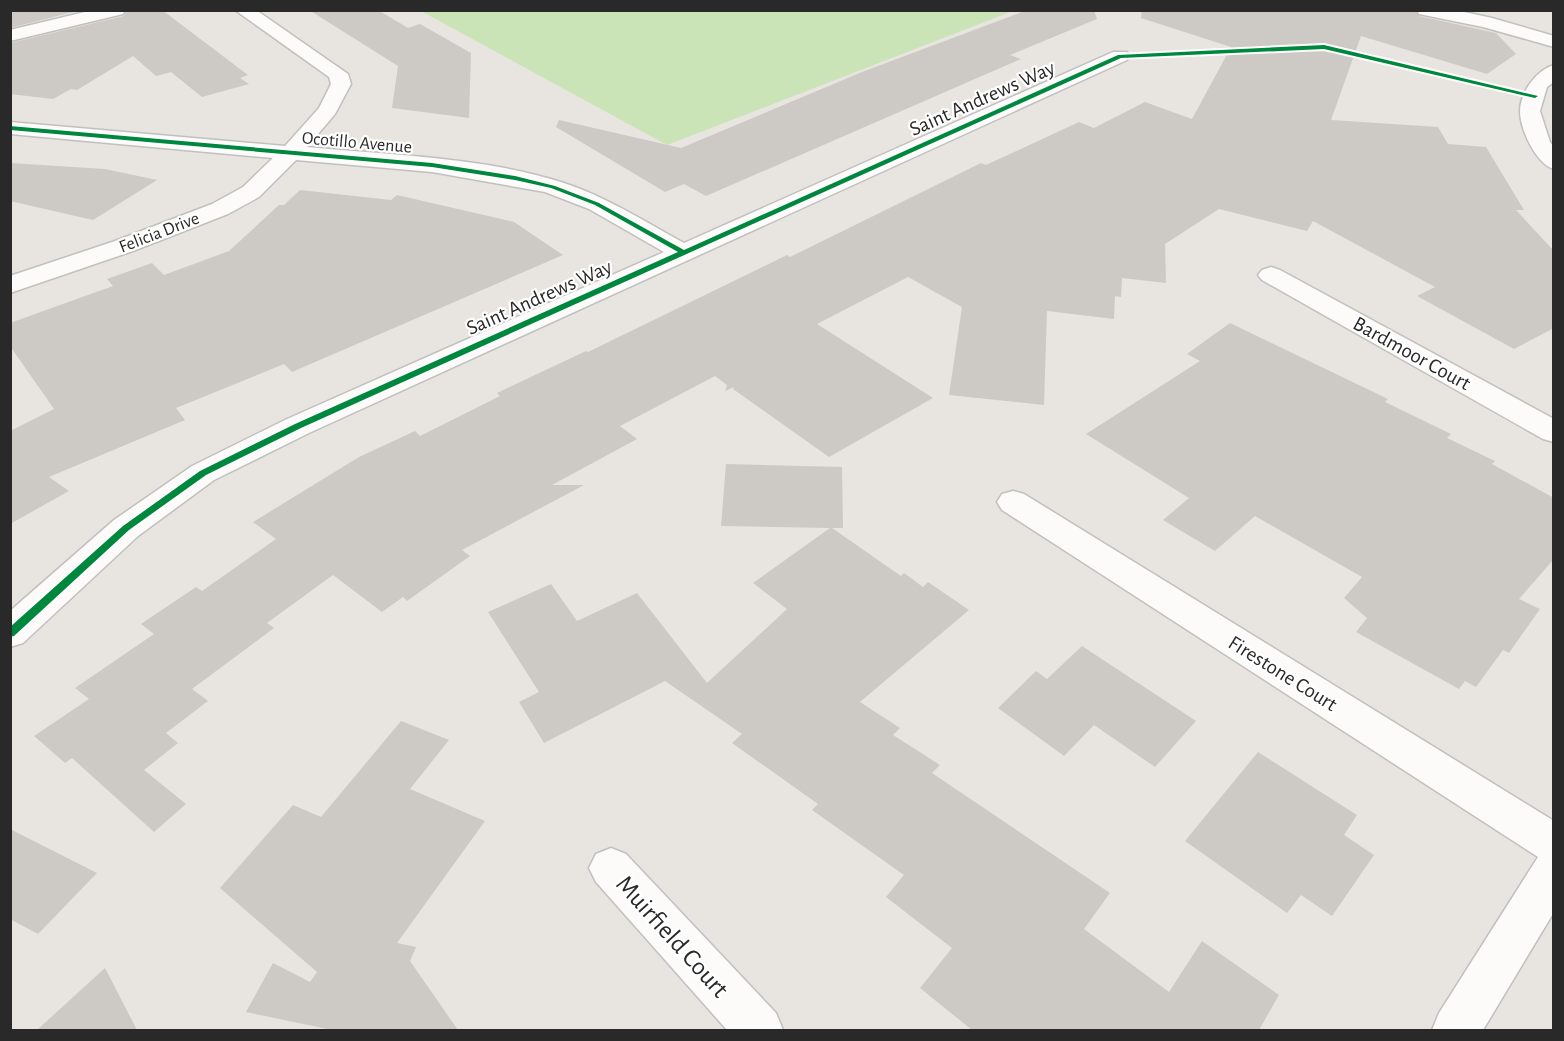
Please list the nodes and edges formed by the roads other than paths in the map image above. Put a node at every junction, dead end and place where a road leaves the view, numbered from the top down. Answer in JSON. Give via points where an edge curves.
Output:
{"nodes":[{"id":1,"x":117,"y":10,"type":"edge"},
{"id":2,"x":243,"y":10,"type":"edge"},
{"id":3,"x":1425,"y":10,"type":"edge"},
{"id":4,"x":10,"y":36,"type":"edge"},
{"id":5,"x":1554,"y":42,"type":"edge"},
{"id":6,"x":1120,"y":56,"type":"dead end"},
{"id":7,"x":1554,"y":71,"type":"edge"},
{"id":8,"x":10,"y":128,"type":"edge"},
{"id":9,"x":291,"y":152,"type":"junction"},
{"id":10,"x":1554,"y":162,"type":"edge"},
{"id":11,"x":683,"y":252,"type":"junction"},
{"id":12,"x":1271,"y":275,"type":"dead end"},
{"id":13,"x":10,"y":285,"type":"edge"},
{"id":14,"x":1554,"y":432,"type":"edge"},
{"id":15,"x":1013,"y":502,"type":"dead end"},
{"id":16,"x":10,"y":633,"type":"edge"},
{"id":17,"x":1554,"y":844,"type":"edge"},
{"id":18,"x":611,"y":868,"type":"dead end"},
{"id":19,"x":1554,"y":871,"type":"edge"},
{"id":20,"x":759,"y":1030,"type":"edge"},
{"id":21,"x":1456,"y":1030,"type":"edge"}],
"edges":[{"from":1,"to":4,"type":"street"},
{"from":2,"to":9,"type":"street","name":"Felicia Drive","via":[[338,74],[341,84],[328,110]]},
{"from":3,"to":5,"type":"street","via":[[1486,22]]},
{"from":6,"to":11,"type":"street","name":"Saint Andrews Way"},
{"from":7,"to":10,"type":"street","via":[[1538,85],[1530,111],[1539,143]]},
{"from":8,"to":9,"type":"street","name":"Ocotillo Avenue"},
{"from":9,"to":11,"type":"street","name":"Ocotillo Avenue","via":[[432,165],[553,187],[597,204]]},
{"from":9,"to":13,"type":"street","name":"Felicia Drive","via":[[251,192],[220,209]]},
{"from":11,"to":16,"type":"street","name":"Saint Andrews Way","via":[[298,426],[203,474],[126,528]]},
{"from":12,"to":14,"type":"street","name":"Bardmoor Court"},
{"from":15,"to":17,"type":"street","name":"Firestone Court"},
{"from":18,"to":20,"type":"street","name":"Muirfield Court"},
{"from":19,"to":21,"type":"street"}]}
